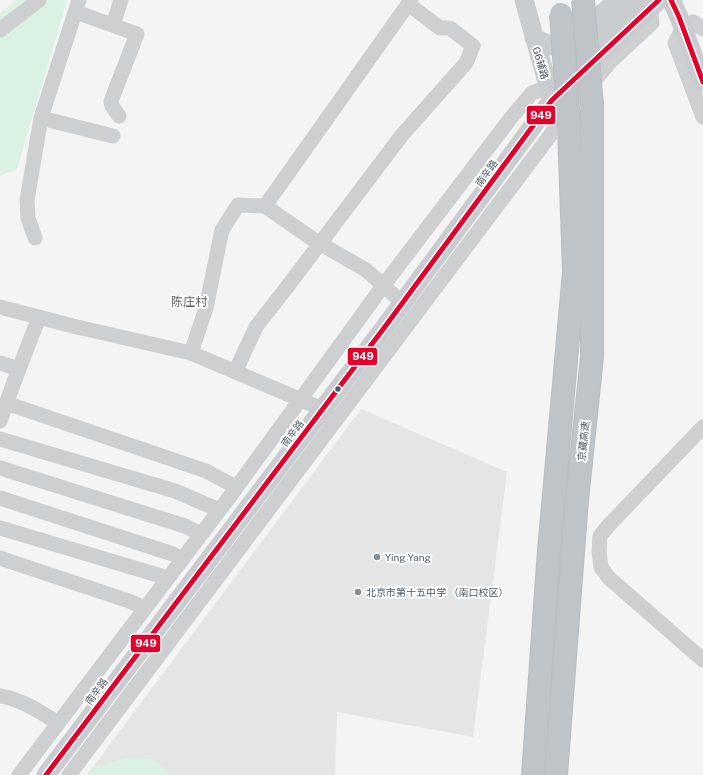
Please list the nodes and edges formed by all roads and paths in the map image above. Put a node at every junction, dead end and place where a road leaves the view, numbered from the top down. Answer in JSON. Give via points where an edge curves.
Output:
{"nodes":[{"id":1,"x":39,"y":0,"type":"edge"},
{"id":2,"x":121,"y":0,"type":"edge"},
{"id":3,"x":524,"y":0,"type":"edge"},
{"id":4,"x":583,"y":0,"type":"edge"},
{"id":5,"x":617,"y":0,"type":"edge"},
{"id":6,"x":671,"y":0,"type":"edge"},
{"id":7,"x":685,"y":0,"type":"edge"},
{"id":8,"x":410,"y":2,"type":"edge"},
{"id":9,"x":649,"y":3,"type":"edge"},
{"id":10,"x":78,"y":6,"type":"edge"},
{"id":11,"x":560,"y":7,"type":"edge"},
{"id":12,"x":113,"y":25,"type":"junction"},
{"id":13,"x":693,"y":26,"type":"edge"},
{"id":14,"x":0,"y":30,"type":"edge"},
{"id":15,"x":534,"y":38,"type":"junction"},
{"id":16,"x":703,"y":48,"type":"edge"},
{"id":17,"x":703,"y":82,"type":"edge"},
{"id":18,"x":550,"y":94,"type":"junction"},
{"id":19,"x":119,"y":116,"type":"dead end"},
{"id":20,"x":703,"y":117,"type":"edge"},
{"id":21,"x":41,"y":118,"type":"junction"},
{"id":22,"x":565,"y":124,"type":"junction"},
{"id":23,"x":113,"y":136,"type":"dead end"},
{"id":24,"x":265,"y":206,"type":"junction"},
{"id":25,"x":35,"y":238,"type":"dead end"},
{"id":26,"x":320,"y":244,"type":"junction"},
{"id":27,"x":389,"y":291,"type":"junction"},
{"id":28,"x":0,"y":307,"type":"edge"},
{"id":29,"x":40,"y":317,"type":"junction"},
{"id":30,"x":191,"y":353,"type":"junction"},
{"id":31,"x":0,"y":363,"type":"edge"},
{"id":32,"x":19,"y":369,"type":"junction"},
{"id":33,"x":235,"y":372,"type":"junction"},
{"id":34,"x":317,"y":409,"type":"junction"},
{"id":35,"x":3,"y":410,"type":"edge"},
{"id":36,"x":703,"y":427,"type":"edge"},
{"id":37,"x":0,"y":439,"type":"edge"},
{"id":38,"x":0,"y":468,"type":"edge"},
{"id":39,"x":236,"y":487,"type":"junction"},
{"id":40,"x":0,"y":498,"type":"edge"},
{"id":41,"x":219,"y":510,"type":"junction"},
{"id":42,"x":0,"y":528,"type":"edge"},
{"id":43,"x":202,"y":534,"type":"junction"},
{"id":44,"x":0,"y":558,"type":"edge"},
{"id":45,"x":182,"y":559,"type":"junction"},
{"id":46,"x":168,"y":578,"type":"junction"},
{"id":47,"x":145,"y":608,"type":"junction"},
{"id":48,"x":703,"y":660,"type":"edge"},
{"id":49,"x":0,"y":696,"type":"edge"},
{"id":50,"x":58,"y":723,"type":"junction"},
{"id":51,"x":19,"y":775,"type":"edge"},
{"id":52,"x":32,"y":775,"type":"edge"},
{"id":53,"x":46,"y":775,"type":"edge"},
{"id":54,"x":69,"y":775,"type":"edge"},
{"id":55,"x":533,"y":775,"type":"edge"},
{"id":56,"x":556,"y":775,"type":"edge"}],
"edges":[{"from":1,"to":14,"type":"street"},
{"from":2,"to":12,"type":"street"},
{"from":3,"to":15,"type":"main road","name":"G6辅路"},
{"from":4,"to":56,"type":"highway","name":"京藏高速","bridge":true,"via":[[592,105],[592,357],[577,500]]},
{"from":5,"to":15,"type":"main road","via":[[573,41],[552,46]]},
{"from":6,"to":13,"type":"main road"},
{"from":7,"to":13,"type":"main road"},
{"from":8,"to":24,"type":"street"},
{"from":8,"to":26,"type":"street","via":[[440,28],[450,28],[473,46],[466,63],[402,135]]},
{"from":9,"to":18,"type":"main road"},
{"from":9,"to":22,"type":"street","via":[[652,23],[610,62]]},
{"from":10,"to":12,"type":"street"},
{"from":10,"to":21,"type":"street"},
{"from":11,"to":22,"type":"highway","bridge":true},
{"from":12,"to":19,"type":"street","via":[[137,34],[111,101]]},
{"from":13,"to":16,"type":"main road"},
{"from":13,"to":17,"type":"main road"},
{"from":13,"to":20,"type":"street","via":[[675,43]]},
{"from":15,"to":18,"type":"main road","name":"G6辅路"},
{"from":18,"to":22,"type":"street"},
{"from":18,"to":27,"type":"main road","name":"南辛路"},
{"from":18,"to":34,"type":"main road","name":"南辛路","via":[[486,191]]},
{"from":21,"to":23,"type":"street"},
{"from":21,"to":25,"type":"street","via":[[27,200],[28,218]]},
{"from":22,"to":34,"type":"street"},
{"from":22,"to":55,"type":"highway","via":[[574,272]]},
{"from":24,"to":26,"type":"street"},
{"from":24,"to":30,"type":"street","via":[[238,205],[222,230],[206,308]]},
{"from":26,"to":27,"type":"street","via":[[366,270]]},
{"from":26,"to":33,"type":"street","via":[[256,327]]},
{"from":27,"to":34,"type":"main road","name":"南辛路"},
{"from":28,"to":29,"type":"street"},
{"from":29,"to":30,"type":"street"},
{"from":29,"to":32,"type":"street"},
{"from":30,"to":33,"type":"street"},
{"from":31,"to":32,"type":"street"},
{"from":32,"to":35,"type":"street"},
{"from":33,"to":34,"type":"street"},
{"from":34,"to":39,"type":"street"},
{"from":34,"to":52,"type":"main road","name":"南辛路"},
{"from":34,"to":53,"type":"main road","name":"南辛路"},
{"from":34,"to":54,"type":"street"},
{"from":35,"to":39,"type":"street","via":[[206,471]]},
{"from":36,"to":48,"type":"street","via":[[609,525],[600,536],[599,552],[601,568],[609,578]]},
{"from":37,"to":41,"type":"street","via":[[175,491]]},
{"from":38,"to":43,"type":"street","via":[[185,526]]},
{"from":39,"to":41,"type":"street"},
{"from":40,"to":45,"type":"street"},
{"from":41,"to":43,"type":"street"},
{"from":42,"to":46,"type":"street"},
{"from":43,"to":45,"type":"street"},
{"from":44,"to":47,"type":"street","via":[[129,600]]},
{"from":45,"to":46,"type":"street"},
{"from":46,"to":47,"type":"street"},
{"from":47,"to":50,"type":"street"},
{"from":49,"to":50,"type":"street","via":[[44,714]]},
{"from":50,"to":51,"type":"street"}]}
